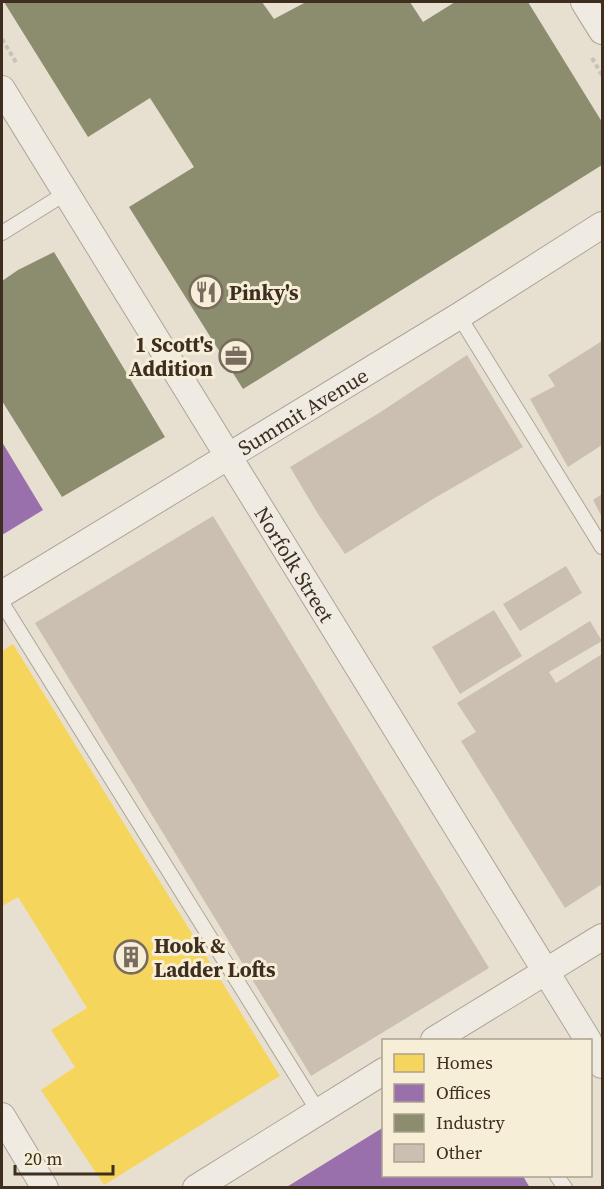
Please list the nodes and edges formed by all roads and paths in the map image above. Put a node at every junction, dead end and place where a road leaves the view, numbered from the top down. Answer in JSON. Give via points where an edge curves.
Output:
{"nodes":[{"id":1,"x":585,"y":2,"type":"edge"},
{"id":2,"x":603,"y":31,"type":"edge"},
{"id":3,"x":2,"y":89,"type":"edge"},
{"id":4,"x":66,"y":193,"type":"junction"},
{"id":5,"x":603,"y":225,"type":"edge"},
{"id":6,"x":2,"y":233,"type":"edge"},
{"id":7,"x":459,"y":316,"type":"junction"},
{"id":8,"x":227,"y":457,"type":"junction"},
{"id":9,"x":603,"y":547,"type":"edge"},
{"id":10,"x":2,"y":594,"type":"edge"},
{"id":11,"x":2,"y":603,"type":"edge"},
{"id":12,"x":603,"y":937,"type":"edge"},
{"id":13,"x":546,"y":972,"type":"junction"},
{"id":14,"x":460,"y":1034,"type":"edge"},
{"id":15,"x":441,"y":1039,"type":"edge"},
{"id":16,"x":587,"y":1039,"type":"edge"},
{"id":17,"x":592,"y":1047,"type":"edge"},
{"id":18,"x":603,"y":1065,"type":"edge"},
{"id":19,"x":382,"y":1072,"type":"edge"},
{"id":20,"x":318,"y":1111,"type":"junction"},
{"id":21,"x":2,"y":1116,"type":"edge"},
{"id":22,"x":45,"y":1188,"type":"edge"},
{"id":23,"x":196,"y":1188,"type":"edge"}],
"edges":[{"from":1,"to":2,"type":"street"},
{"from":3,"to":4,"type":"street","name":"Norfolk Street"},
{"from":4,"to":6,"type":"lane"},
{"from":4,"to":8,"type":"street","name":"Norfolk Street"},
{"from":5,"to":7,"type":"street","name":"Summit Avenue"},
{"from":7,"to":8,"type":"street","name":"Summit Avenue"},
{"from":7,"to":9,"type":"lane"},
{"from":8,"to":10,"type":"street","name":"Summit Avenue"},
{"from":8,"to":13,"type":"street","name":"Norfolk Street"},
{"from":11,"to":20,"type":"lane"},
{"from":12,"to":13,"type":"street"},
{"from":13,"to":14,"type":"street"},
{"from":13,"to":16,"type":"street","name":"Norfolk Street"},
{"from":14,"to":15,"type":"street"},
{"from":17,"to":18,"type":"street"},
{"from":19,"to":20,"type":"street"},
{"from":20,"to":23,"type":"street"},
{"from":21,"to":22,"type":"street"}]}
